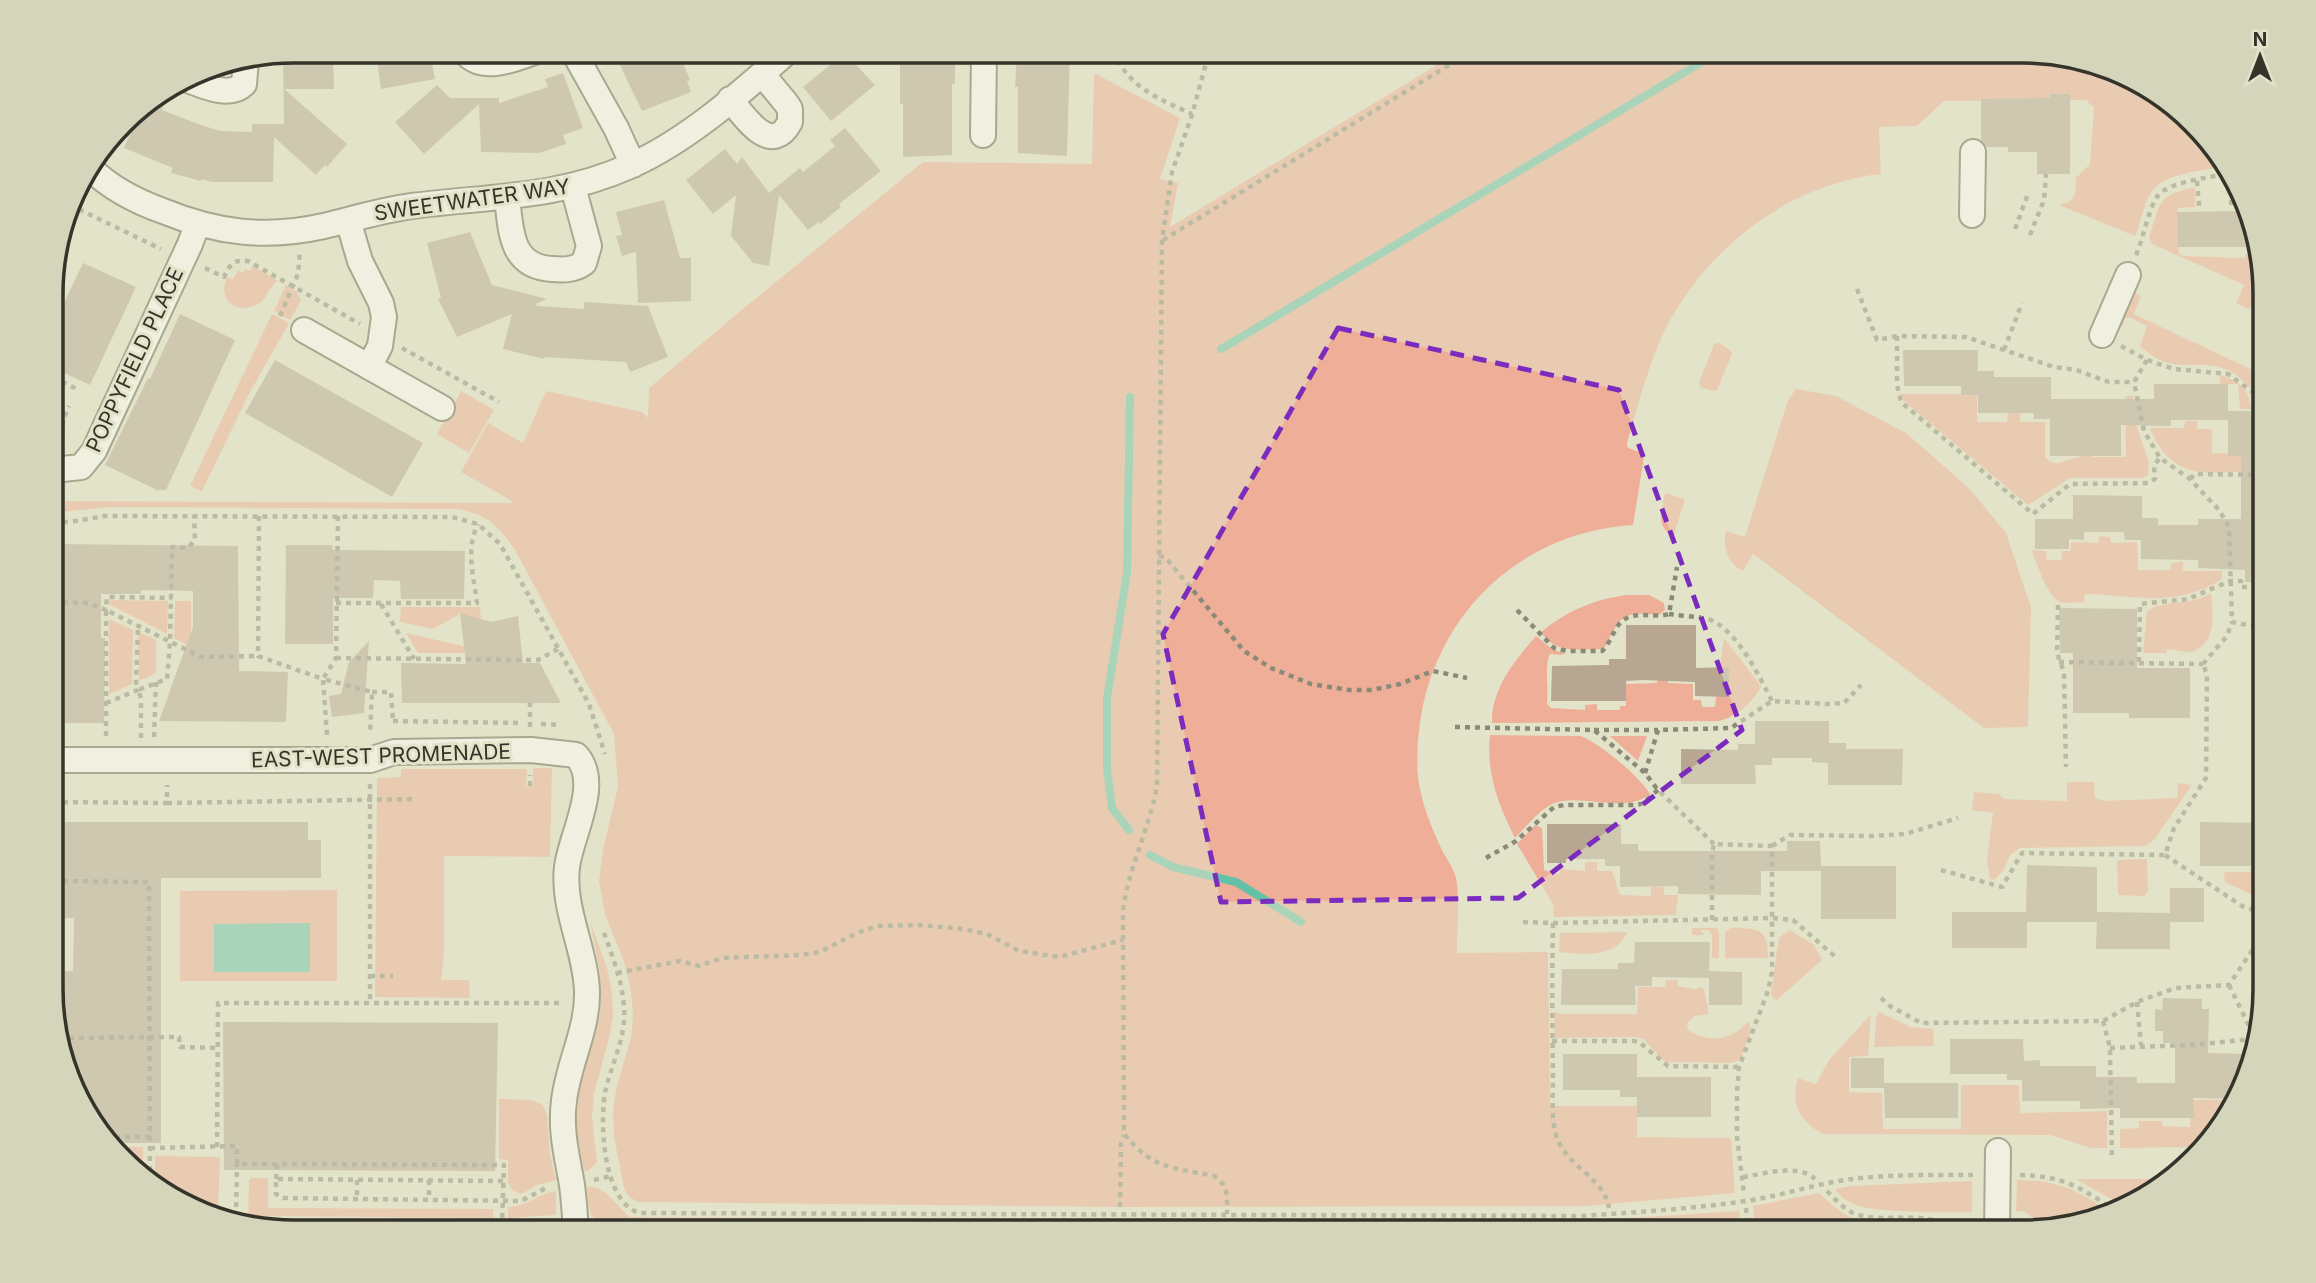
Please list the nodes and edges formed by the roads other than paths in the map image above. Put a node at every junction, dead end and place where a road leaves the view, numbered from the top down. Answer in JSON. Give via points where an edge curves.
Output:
{"nodes":[{"id":1,"x":580,"y":63,"type":"edge"},
{"id":2,"x":775,"y":63,"type":"edge"},
{"id":3,"x":984,"y":63,"type":"edge"},
{"id":4,"x":245,"y":68,"type":"edge"},
{"id":5,"x":762,"y":74,"type":"junction"},
{"id":6,"x":199,"y":84,"type":"edge"},
{"id":7,"x":730,"y":99,"type":"junction"},
{"id":8,"x":984,"y":135,"type":"dead end"},
{"id":9,"x":1973,"y":152,"type":"dead end"},
{"id":10,"x":633,"y":165,"type":"junction"},
{"id":11,"x":95,"y":178,"type":"edge"},
{"id":12,"x":573,"y":187,"type":"junction"},
{"id":13,"x":507,"y":198,"type":"junction"},
{"id":14,"x":1972,"y":215,"type":"dead end"},
{"id":15,"x":348,"y":220,"type":"junction"},
{"id":16,"x":197,"y":225,"type":"junction"},
{"id":17,"x":2128,"y":275,"type":"dead end"},
{"id":18,"x":304,"y":330,"type":"dead end"},
{"id":19,"x":2109,"y":339,"type":"road end"},
{"id":20,"x":369,"y":367,"type":"junction"},
{"id":21,"x":442,"y":408,"type":"dead end"},
{"id":22,"x":63,"y":463,"type":"edge"},
{"id":23,"x":63,"y":760,"type":"edge"},
{"id":24,"x":1998,"y":1151,"type":"dead end"},
{"id":25,"x":575,"y":1220,"type":"edge"},
{"id":26,"x":1997,"y":1220,"type":"edge"}],
"edges":[{"from":1,"to":10,"type":"street"},
{"from":2,"to":5,"type":"street","name":"SWEETWATER WAY"},
{"from":3,"to":8,"type":"street"},
{"from":4,"to":6,"type":"street","via":[[244,84],[237,90]]},
{"from":5,"to":7,"type":"street","name":"SWEETWATER WAY"},
{"from":5,"to":7,"type":"street","via":[[790,109],[790,122],[782,133],[758,132]]},
{"from":7,"to":10,"type":"street","name":"SWEETWATER WAY","via":[[687,133]]},
{"from":9,"to":14,"type":"street"},
{"from":10,"to":12,"type":"street","name":"SWEETWATER WAY"},
{"from":11,"to":16,"type":"street","name":"SWEETWATER WAY"},
{"from":12,"to":13,"type":"street","name":"SWEETWATER WAY"},
{"from":12,"to":13,"type":"street","via":[[589,246],[584,263],[572,269],[542,268],[520,254],[510,229]]},
{"from":13,"to":15,"type":"street","name":"SWEETWATER WAY","via":[[383,210]]},
{"from":15,"to":16,"type":"street","name":"SWEETWATER WAY","via":[[272,233]]},
{"from":15,"to":20,"type":"street","via":[[384,317],[380,346]]},
{"from":16,"to":22,"type":"street","name":"POPPYFIELD PLACE","via":[[94,451],[81,467]]},
{"from":17,"to":19,"type":"street"},
{"from":18,"to":20,"type":"street"},
{"from":20,"to":21,"type":"street"},
{"from":23,"to":25,"type":"street","name":"EAST-WEST PROMENADE","via":[[370,760],[394,752],[531,750],[576,755],[586,772],[586,790],[567,876],[587,1003],[570,1064],[562,1118]]},
{"from":24,"to":26,"type":"street"}]}
